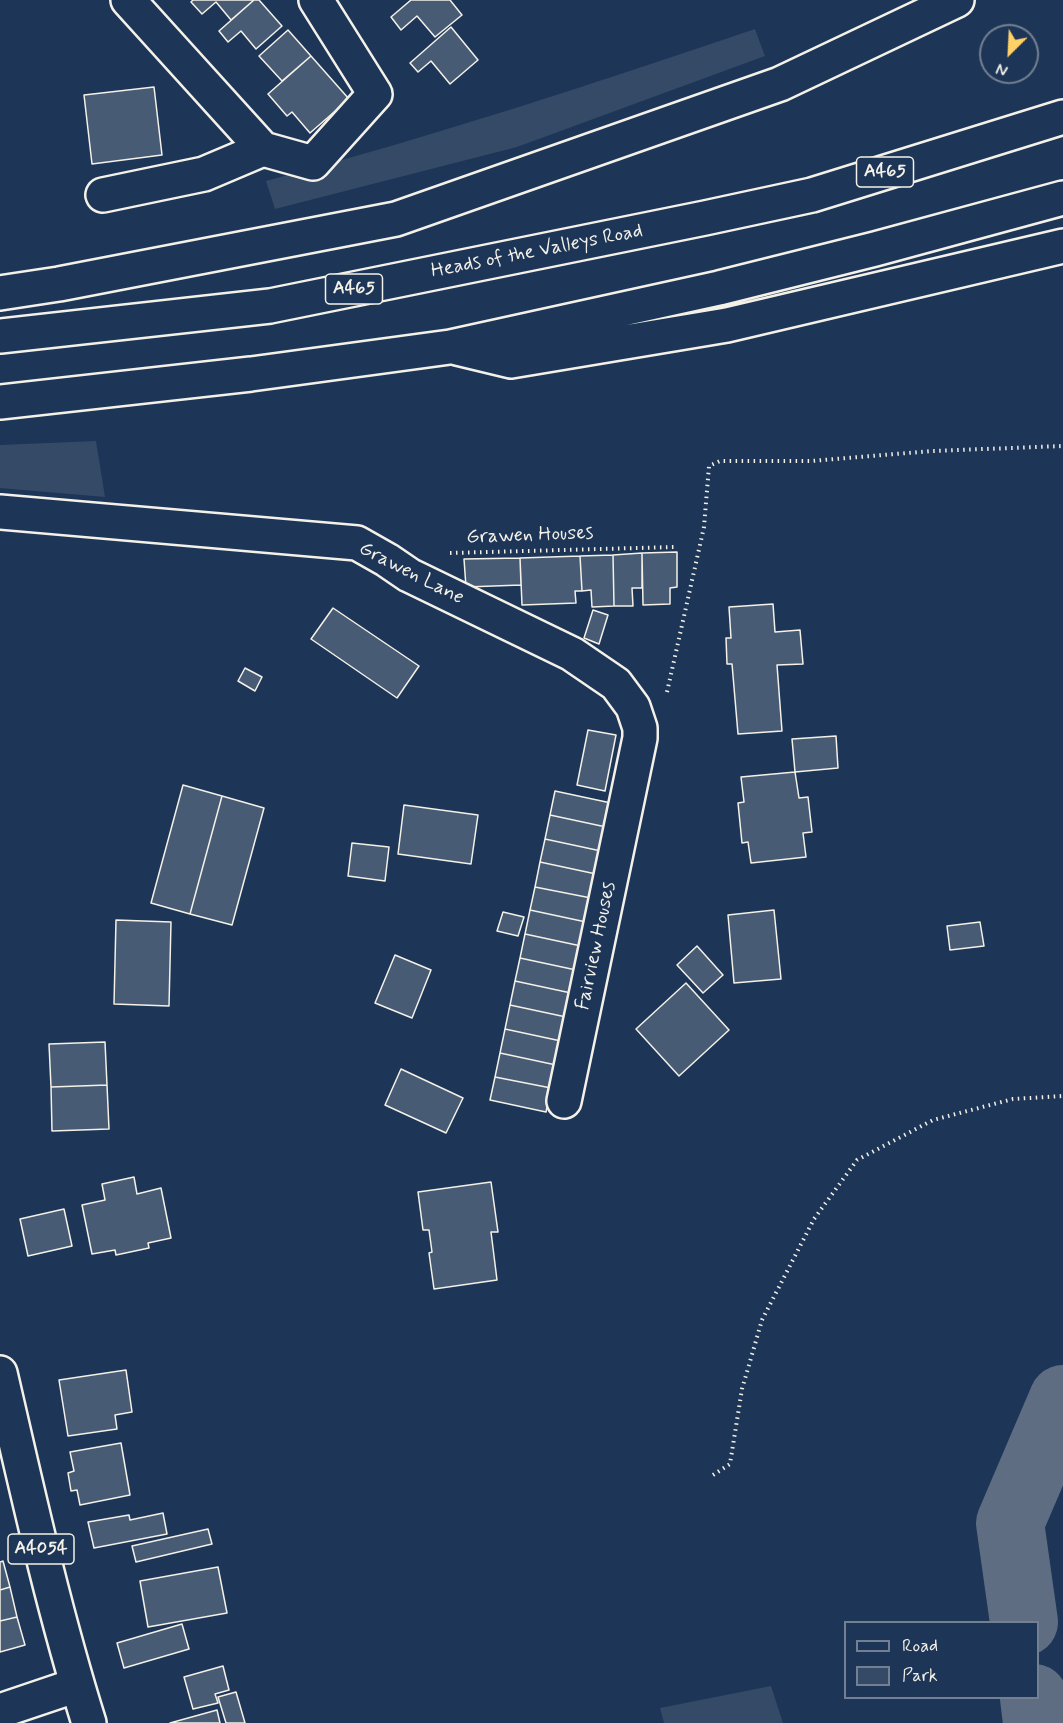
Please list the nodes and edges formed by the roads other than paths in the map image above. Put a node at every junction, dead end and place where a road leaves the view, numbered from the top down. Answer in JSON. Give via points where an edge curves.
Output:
{"nodes":[{"id":1,"x":128,"y":0,"type":"edge"},
{"id":2,"x":316,"y":0,"type":"edge"},
{"id":3,"x":957,"y":0,"type":"edge"},
{"id":4,"x":1063,"y":117,"type":"edge"},
{"id":5,"x":263,"y":149,"type":"junction"},
{"id":6,"x":103,"y":195,"type":"dead end"},
{"id":7,"x":1063,"y":198,"type":"edge"},
{"id":8,"x":1063,"y":246,"type":"edge"},
{"id":9,"x":0,"y":293,"type":"edge"},
{"id":10,"x":0,"y":336,"type":"edge"},
{"id":11,"x":450,"y":346,"type":"junction"},
{"id":12,"x":0,"y":402,"type":"edge"},
{"id":13,"x":0,"y":512,"type":"edge"},
{"id":14,"x":629,"y":792,"type":"joint"},
{"id":15,"x":564,"y":1101,"type":"dead end"},
{"id":16,"x":0,"y":1373,"type":"edge"},
{"id":17,"x":77,"y":1685,"type":"junction"},
{"id":18,"x":0,"y":1710,"type":"edge"},
{"id":19,"x":89,"y":1723,"type":"edge"}],
"edges":[{"from":1,"to":5,"type":"main road"},
{"from":2,"to":5,"type":"main road","via":[[375,94],[313,163]]},
{"from":3,"to":9,"type":"main road","via":[[780,84],[396,219]]},
{"from":4,"to":10,"type":"main road","name":"Heads of the Valleys Road","number":"A465","via":[[812,195],[705,218],[270,306]]},
{"from":5,"to":6,"type":"main road","via":[[204,174]]},
{"from":7,"to":11,"type":"main road","via":[[719,288]]},
{"from":8,"to":11,"type":"main road","via":[[727,325],[511,362]]},
{"from":11,"to":12,"type":"main road","via":[[251,374]]},
{"from":13,"to":14,"type":"main road","name":"Grawen Lane","via":[[357,543],[409,575],[572,654],[616,684],[633,707],[640,728]]},
{"from":14,"to":15,"type":"main road","name":"Fairview Houses"},
{"from":16,"to":17,"type":"main road","number":"A4054"},
{"from":17,"to":18,"type":"main road"},
{"from":17,"to":19,"type":"main road","number":"A4054"}]}
